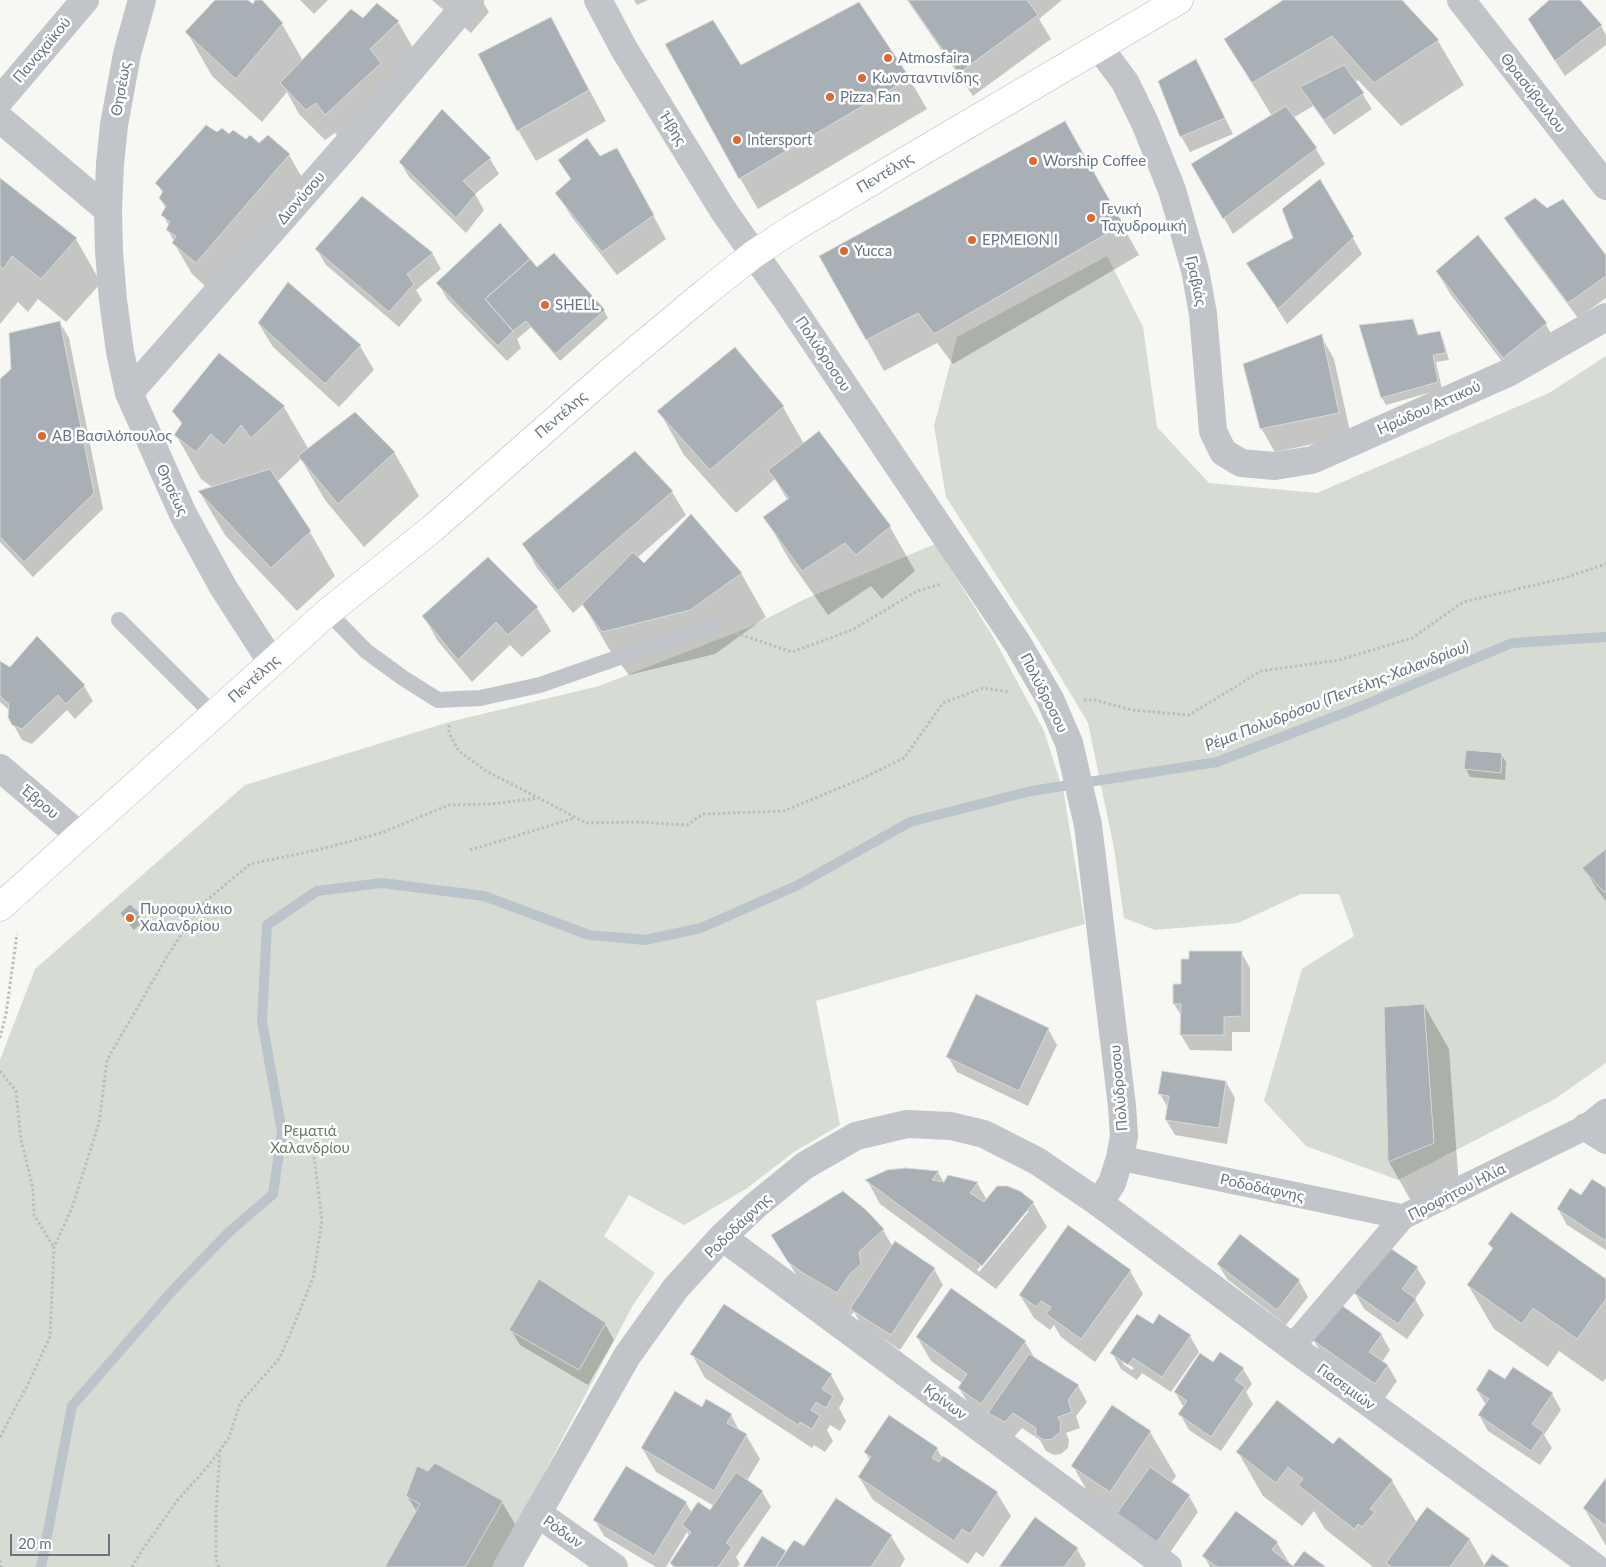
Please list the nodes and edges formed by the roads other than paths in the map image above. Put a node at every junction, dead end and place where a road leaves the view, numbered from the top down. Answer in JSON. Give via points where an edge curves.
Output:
{"nodes":[{"id":1,"x":85,"y":0,"type":"edge"},
{"id":2,"x":142,"y":0,"type":"edge"},
{"id":3,"x":470,"y":0,"type":"edge"},
{"id":4,"x":598,"y":0,"type":"edge"},
{"id":5,"x":1179,"y":0,"type":"edge"},
{"id":6,"x":1461,"y":0,"type":"edge"},
{"id":7,"x":1099,"y":47,"type":"junction"},
{"id":8,"x":0,"y":100,"type":"edge"},
{"id":9,"x":0,"y":119,"type":"edge"},
{"id":10,"x":1606,"y":186,"type":"edge"},
{"id":11,"x":108,"y":210,"type":"junction"},
{"id":12,"x":754,"y":254,"type":"junction"},
{"id":13,"x":1606,"y":317,"type":"edge"},
{"id":14,"x":129,"y":393,"type":"junction"},
{"id":15,"x":1241,"y":463,"type":"joint"},
{"id":16,"x":328,"y":612,"type":"junction"},
{"id":17,"x":119,"y":620,"type":"dead end"},
{"id":18,"x":714,"y":624,"type":"road end"},
{"id":19,"x":272,"y":663,"type":"junction"},
{"id":20,"x":214,"y":715,"type":"junction"},
{"id":21,"x":0,"y":768,"type":"edge"},
{"id":22,"x":79,"y":835,"type":"junction"},
{"id":23,"x":0,"y":907,"type":"edge"},
{"id":24,"x":1599,"y":1126,"type":"edge"},
{"id":25,"x":1120,"y":1158,"type":"junction"},
{"id":26,"x":1099,"y":1203,"type":"junction"},
{"id":27,"x":1403,"y":1218,"type":"junction"},
{"id":28,"x":722,"y":1238,"type":"junction"},
{"id":29,"x":1292,"y":1347,"type":"junction"},
{"id":30,"x":537,"y":1513,"type":"junction"},
{"id":31,"x":507,"y":1567,"type":"edge"},
{"id":32,"x":614,"y":1567,"type":"edge"},
{"id":33,"x":1168,"y":1567,"type":"edge"},
{"id":34,"x":1595,"y":1567,"type":"edge"}],
"edges":[{"from":1,"to":8,"type":"street","name":"Παναχαϊκού"},
{"from":2,"to":11,"type":"street","name":"Θησέως","via":[[127,54],[114,125]]},
{"from":3,"to":14,"type":"street","name":"Διονύσου"},
{"from":4,"to":12,"type":"street","name":"Ήβης","via":[[634,66]]},
{"from":5,"to":7,"type":"main road","name":"Πεντέλης"},
{"from":6,"to":10,"type":"street","name":"Θρασύβουλου"},
{"from":7,"to":12,"type":"main road","name":"Πεντέλης"},
{"from":7,"to":15,"type":"street","name":"Γραβιάς","via":[[1125,82],[1172,190],[1195,270],[1203,314],[1213,431],[1223,452]]},
{"from":9,"to":11,"type":"street"},
{"from":11,"to":14,"type":"street","name":"Θησέως","via":[[113,300]]},
{"from":12,"to":16,"type":"main road","name":"Πεντέλης","via":[[609,372],[433,528]]},
{"from":12,"to":25,"type":"street","name":"Πολύδροσου","via":[[1018,644],[1050,699],[1069,743],[1088,825],[1122,1097],[1124,1136]]},
{"from":13,"to":15,"type":"street","name":"Ηρώδου Αττικού","via":[[1508,373],[1312,460],[1275,466]]},
{"from":14,"to":19,"type":"street","name":"Θησέως","via":[[183,514],[223,587]]},
{"from":16,"to":18,"type":"lane","via":[[366,650],[438,700],[480,698],[540,685]]},
{"from":16,"to":19,"type":"main road","name":"Πεντέλης"},
{"from":17,"to":20,"type":"lane"},
{"from":19,"to":20,"type":"main road","name":"Πεντέλης"},
{"from":20,"to":22,"type":"main road","name":"Πεντέλης"},
{"from":21,"to":22,"type":"street","name":"Έβρου"},
{"from":22,"to":23,"type":"main road","name":"Πεντέλης"},
{"from":24,"to":27,"type":"street","name":"Προφήτου Ηλία"},
{"from":25,"to":26,"type":"street","name":"Πολύδροσου","via":[[1112,1182]]},
{"from":25,"to":27,"type":"street","name":"Ροδοδάφνης"},
{"from":26,"to":28,"type":"street","name":"Ροδοδάφνης","via":[[1037,1161],[984,1134],[951,1126],[907,1124],[856,1136],[804,1166]]},
{"from":26,"to":29,"type":"street","name":"Γιασεμιών"},
{"from":27,"to":29,"type":"street","name":"Προφήτου Ηλία"},
{"from":28,"to":30,"type":"street","name":"Ροδοδάφνης","via":[[675,1289],[627,1356]]},
{"from":28,"to":33,"type":"street","name":"Κρίνων"},
{"from":29,"to":34,"type":"street","name":"Γιασεμιών"},
{"from":30,"to":31,"type":"street","name":"Ροδοδάφνης"},
{"from":30,"to":32,"type":"street","name":"Ρόδων"}]}
